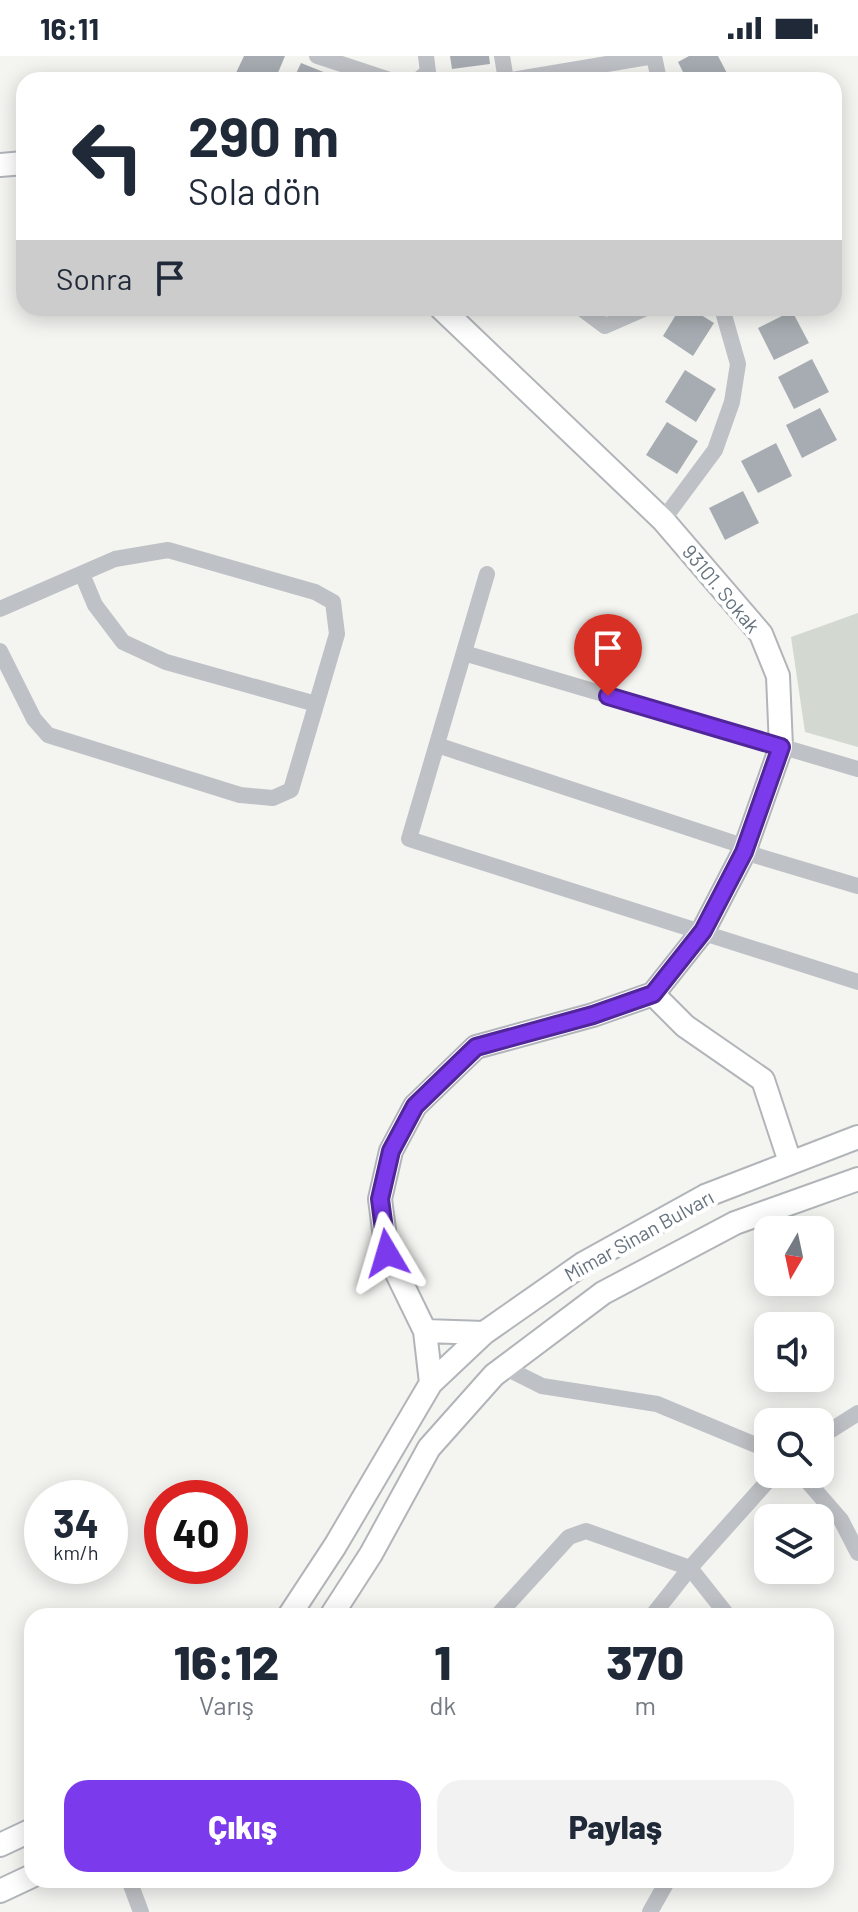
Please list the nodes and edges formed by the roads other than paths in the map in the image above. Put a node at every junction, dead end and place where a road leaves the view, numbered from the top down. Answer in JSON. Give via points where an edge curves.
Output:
{"nodes":[{"id":1,"x":317,"y":56,"type":"edge"},
{"id":2,"x":654,"y":56,"type":"edge"},
{"id":3,"x":366,"y":72,"type":"edge"},
{"id":4,"x":559,"y":72,"type":"edge"},
{"id":5,"x":449,"y":316,"type":"edge"},
{"id":6,"x":592,"y":316,"type":"edge"},
{"id":7,"x":628,"y":316,"type":"edge"},
{"id":8,"x":724,"y":316,"type":"edge"},
{"id":9,"x":663,"y":520,"type":"junction"},
{"id":10,"x":82,"y":574,"type":"junction"},
{"id":11,"x":487,"y":574,"type":"dead end"},
{"id":12,"x":0,"y":609,"type":"edge"},
{"id":13,"x":0,"y":651,"type":"edge"},
{"id":14,"x":464,"y":653,"type":"junction"},
{"id":15,"x":316,"y":704,"type":"junction"},
{"id":16,"x":437,"y":745,"type":"junction"},
{"id":17,"x":781,"y":747,"type":"junction"},
{"id":18,"x":858,"y":769,"type":"edge"},
{"id":19,"x":745,"y":849,"type":"junction"},
{"id":20,"x":858,"y":886,"type":"edge"},
{"id":21,"x":703,"y":931,"type":"junction"},
{"id":22,"x":858,"y":982,"type":"edge"},
{"id":23,"x":653,"y":994,"type":"junction"},
{"id":24,"x":858,"y":1137,"type":"edge"},
{"id":25,"x":790,"y":1162,"type":"junction"},
{"id":26,"x":858,"y":1179,"type":"edge"},
{"id":27,"x":425,"y":1331,"type":"junction"},
{"id":28,"x":484,"y":1333,"type":"junction"},
{"id":29,"x":504,"y":1367,"type":"junction"},
{"id":30,"x":431,"y":1383,"type":"junction"},
{"id":31,"x":858,"y":1413,"type":"edge"},
{"id":32,"x":834,"y":1428,"type":"edge"},
{"id":33,"x":754,"y":1444,"type":"edge"},
{"id":34,"x":761,"y":1488,"type":"edge"},
{"id":35,"x":813,"y":1488,"type":"edge"},
{"id":36,"x":858,"y":1553,"type":"edge"},
{"id":37,"x":690,"y":1568,"type":"junction"},
{"id":38,"x":294,"y":1608,"type":"edge"},
{"id":39,"x":336,"y":1608,"type":"edge"},
{"id":40,"x":504,"y":1608,"type":"edge"},
{"id":41,"x":658,"y":1608,"type":"edge"},
{"id":42,"x":722,"y":1608,"type":"edge"},
{"id":43,"x":24,"y":1834,"type":"edge"},
{"id":44,"x":0,"y":1845,"type":"edge"},
{"id":45,"x":24,"y":1880,"type":"edge"},
{"id":46,"x":132,"y":1888,"type":"edge"},
{"id":47,"x":664,"y":1888,"type":"edge"},
{"id":48,"x":0,"y":1891,"type":"edge"},
{"id":49,"x":141,"y":1912,"type":"edge"},
{"id":50,"x":650,"y":1912,"type":"edge"}],
"edges":[{"from":1,"to":3,"type":"street"},
{"from":2,"to":4,"type":"street"},
{"from":5,"to":9,"type":"street","name":"93101. Sokak"},
{"from":6,"to":7,"type":"street","via":[[605,326]]},
{"from":8,"to":9,"type":"street","via":[[738,364],[732,402],[715,450]]},
{"from":9,"to":17,"type":"street","name":"93101. Sokak","via":[[761,634],[778,676]]},
{"from":10,"to":12,"type":"street"},
{"from":10,"to":15,"type":"street","via":[[95,605],[123,642],[166,662]]},
{"from":10,"to":15,"type":"street","via":[[115,559],[168,550],[315,592],[333,602],[337,634]]},
{"from":11,"to":14,"type":"street"},
{"from":13,"to":15,"type":"street","via":[[34,719],[48,735],[240,795],[273,798],[291,790]]},
{"from":14,"to":16,"type":"street"},
{"from":14,"to":17,"type":"street"},
{"from":16,"to":19,"type":"street"},
{"from":16,"to":21,"type":"street","via":[[409,839]]},
{"from":17,"to":18,"type":"street"},
{"from":17,"to":19,"type":"street","name":"93101. Sokak"},
{"from":19,"to":20,"type":"street"},
{"from":19,"to":21,"type":"street","name":"93101. Sokak"},
{"from":21,"to":22,"type":"street"},
{"from":21,"to":23,"type":"street","name":"93101. Sokak"},
{"from":23,"to":25,"type":"street","via":[[685,1026],[763,1080]]},
{"from":23,"to":27,"type":"street","via":[[476,1047],[415,1106],[391,1151],[380,1199],[387,1253]]},
{"from":24,"to":25,"type":"street","name":"Mimar Sinan Bulvarı"},
{"from":25,"to":28,"type":"street","name":"Mimar Sinan Bulvarı","via":[[705,1196],[584,1263]]},
{"from":26,"to":29,"type":"street","name":"Mimar Sinan Bulvarı","via":[[735,1223],[682,1251],[603,1293]]},
{"from":27,"to":28,"type":"street"},
{"from":27,"to":30,"type":"street"},
{"from":28,"to":30,"type":"street","name":"Mimar Sinan Bulvarı"},
{"from":29,"to":33,"type":"street","via":[[542,1386],[657,1404]]},
{"from":29,"to":39,"type":"street","name":"Mimar Sinan Bulvarı","via":[[429,1448]]},
{"from":30,"to":38,"type":"street","name":"Mimar Sinan Bulvarı"},
{"from":31,"to":32,"type":"street"},
{"from":34,"to":37,"type":"street"},
{"from":35,"to":36,"type":"street","via":[[841,1520]]},
{"from":37,"to":40,"type":"street","via":[[586,1531],[569,1537]]},
{"from":37,"to":41,"type":"street"},
{"from":37,"to":42,"type":"street"},
{"from":43,"to":44,"type":"street"},
{"from":45,"to":48,"type":"street"},
{"from":46,"to":49,"type":"street"},
{"from":47,"to":50,"type":"street"}]}
